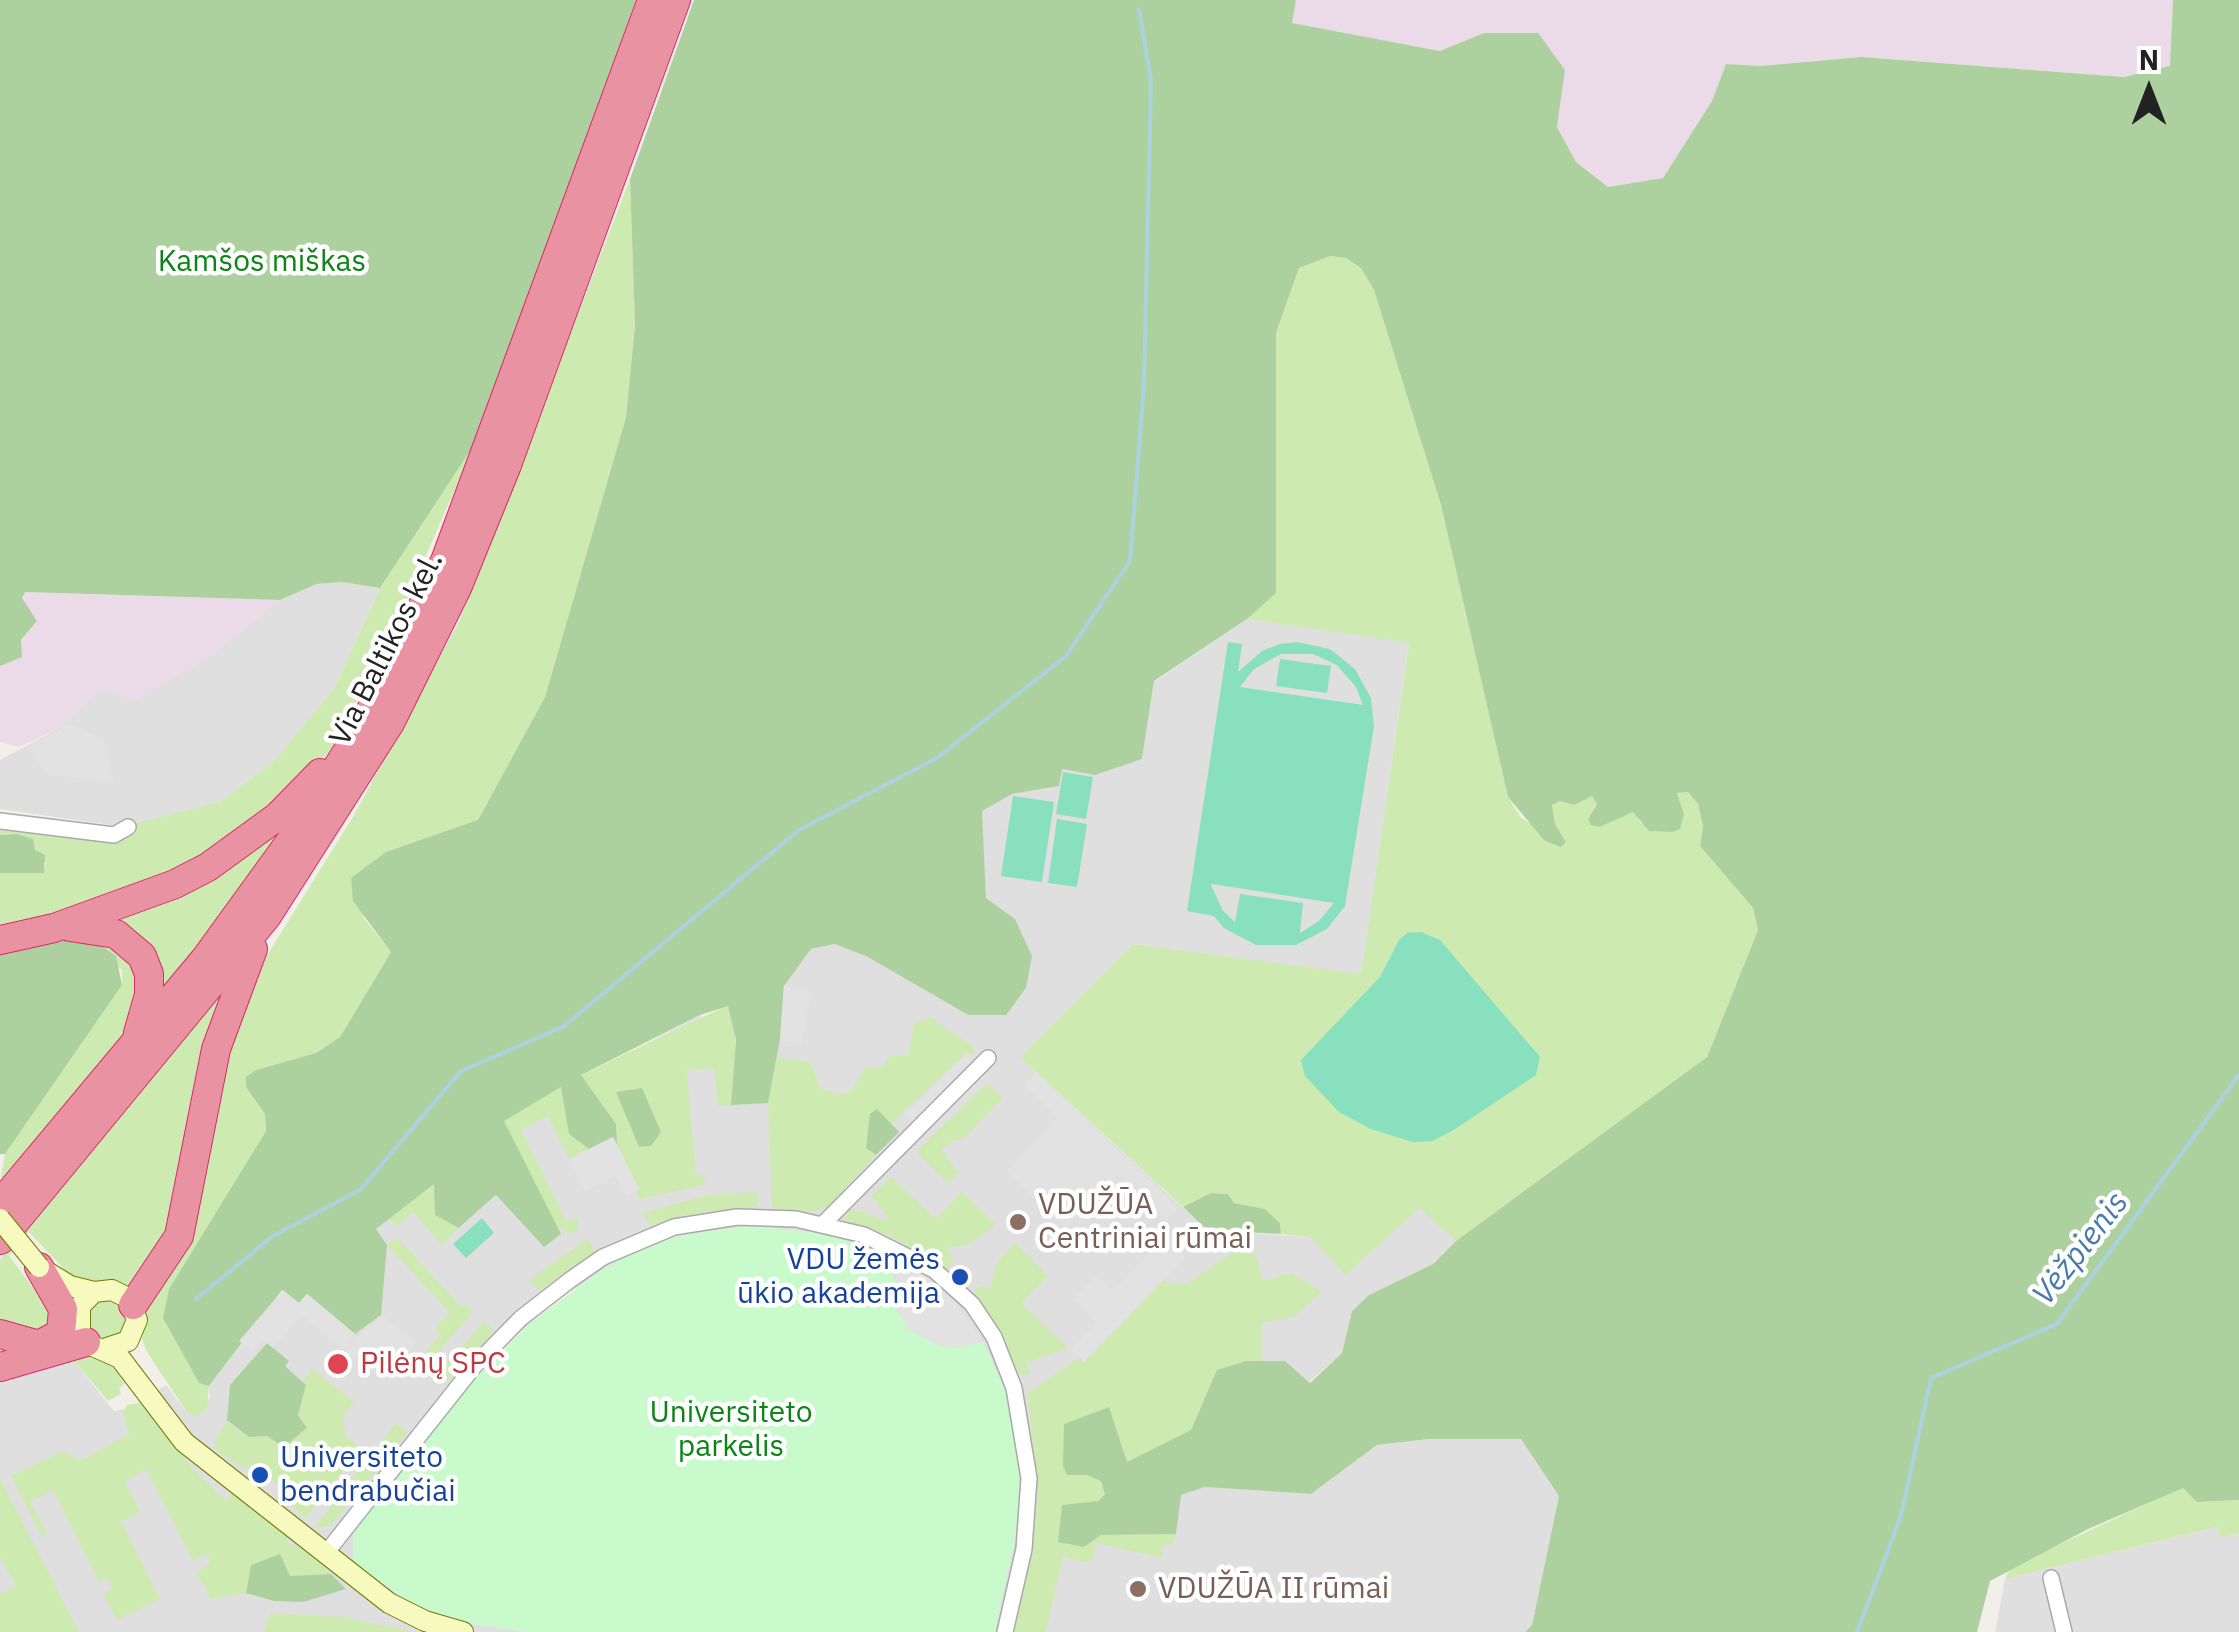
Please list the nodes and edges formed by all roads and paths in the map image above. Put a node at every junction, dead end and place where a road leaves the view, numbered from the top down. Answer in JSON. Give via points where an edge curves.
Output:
{"nodes":[{"id":1,"x":652,"y":0,"type":"edge"},
{"id":2,"x":676,"y":0,"type":"edge"},
{"id":3,"x":362,"y":728,"type":"junction"},
{"id":4,"x":0,"y":821,"type":"edge"},
{"id":5,"x":128,"y":827,"type":"dead end"},
{"id":6,"x":267,"y":916,"type":"junction"},
{"id":7,"x":54,"y":928,"type":"junction"},
{"id":8,"x":0,"y":940,"type":"edge"},
{"id":9,"x":132,"y":1048,"type":"junction"},
{"id":10,"x":988,"y":1058,"type":"dead end"},
{"id":11,"x":0,"y":1204,"type":"edge"},
{"id":12,"x":0,"y":1219,"type":"edge"},
{"id":13,"x":824,"y":1223,"type":"junction"},
{"id":14,"x":0,"y":1240,"type":"edge"},
{"id":15,"x":39,"y":1267,"type":"junction"},
{"id":16,"x":94,"y":1292,"type":"junction"},
{"id":17,"x":134,"y":1305,"type":"junction"},
{"id":18,"x":0,"y":1334,"type":"edge"},
{"id":19,"x":133,"y":1334,"type":"junction"},
{"id":20,"x":89,"y":1335,"type":"junction"},
{"id":21,"x":0,"y":1367,"type":"edge"},
{"id":22,"x":253,"y":1494,"type":"junction"},
{"id":23,"x":326,"y":1553,"type":"junction"},
{"id":24,"x":2051,"y":1578,"type":"dead end"},
{"id":25,"x":463,"y":1632,"type":"edge"},
{"id":26,"x":1005,"y":1632,"type":"edge"},
{"id":27,"x":2064,"y":1632,"type":"edge"}],
"edges":[{"from":1,"to":3,"type":"highway","name":"Via Baltikos kel.","via":[[459,525]]},
{"from":2,"to":6,"type":"highway","name":"Via Baltikos kel.","via":[[457,588],[390,723]]},
{"from":3,"to":7,"type":"highway","via":[[278,816],[208,866]]},
{"from":3,"to":9,"type":"highway","name":"Via Baltikos kel.","via":[[247,904]]},
{"from":4,"to":5,"type":"street","via":[[114,835]]},
{"from":6,"to":14,"type":"highway","name":"Via Baltikos kel."},
{"from":6,"to":17,"type":"highway","via":[[216,1049],[179,1236]]},
{"from":7,"to":8,"type":"highway"},
{"from":7,"to":9,"type":"highway","via":[[105,929],[142,956],[150,995]]},
{"from":9,"to":11,"type":"highway","name":"Via Baltikos kel."},
{"from":10,"to":13,"type":"street"},
{"from":12,"to":15,"type":"main road","bridge":true},
{"from":13,"to":23,"type":"street","via":[[764,1217],[693,1223],[603,1257],[485,1354]]},
{"from":13,"to":26,"type":"street","via":[[934,1270],[964,1295],[994,1337],[1014,1388],[1029,1478],[1024,1549]]},
{"from":15,"to":16,"type":"main road"},
{"from":15,"to":18,"type":"highway","via":[[63,1310],[62,1333],[38,1345]]},
{"from":15,"to":20,"type":"main road"},
{"from":16,"to":17,"type":"main road","via":[[112,1290]]},
{"from":16,"to":20,"type":"main road"},
{"from":17,"to":19,"type":"main road"},
{"from":19,"to":20,"type":"main road","via":[[121,1346]]},
{"from":19,"to":22,"type":"main road","via":[[152,1380]]},
{"from":20,"to":21,"type":"highway"},
{"from":20,"to":22,"type":"main road","via":[[120,1358],[184,1442]]},
{"from":22,"to":23,"type":"main road"},
{"from":23,"to":25,"type":"main road","via":[[390,1604]]},
{"from":24,"to":27,"type":"street"}]}
